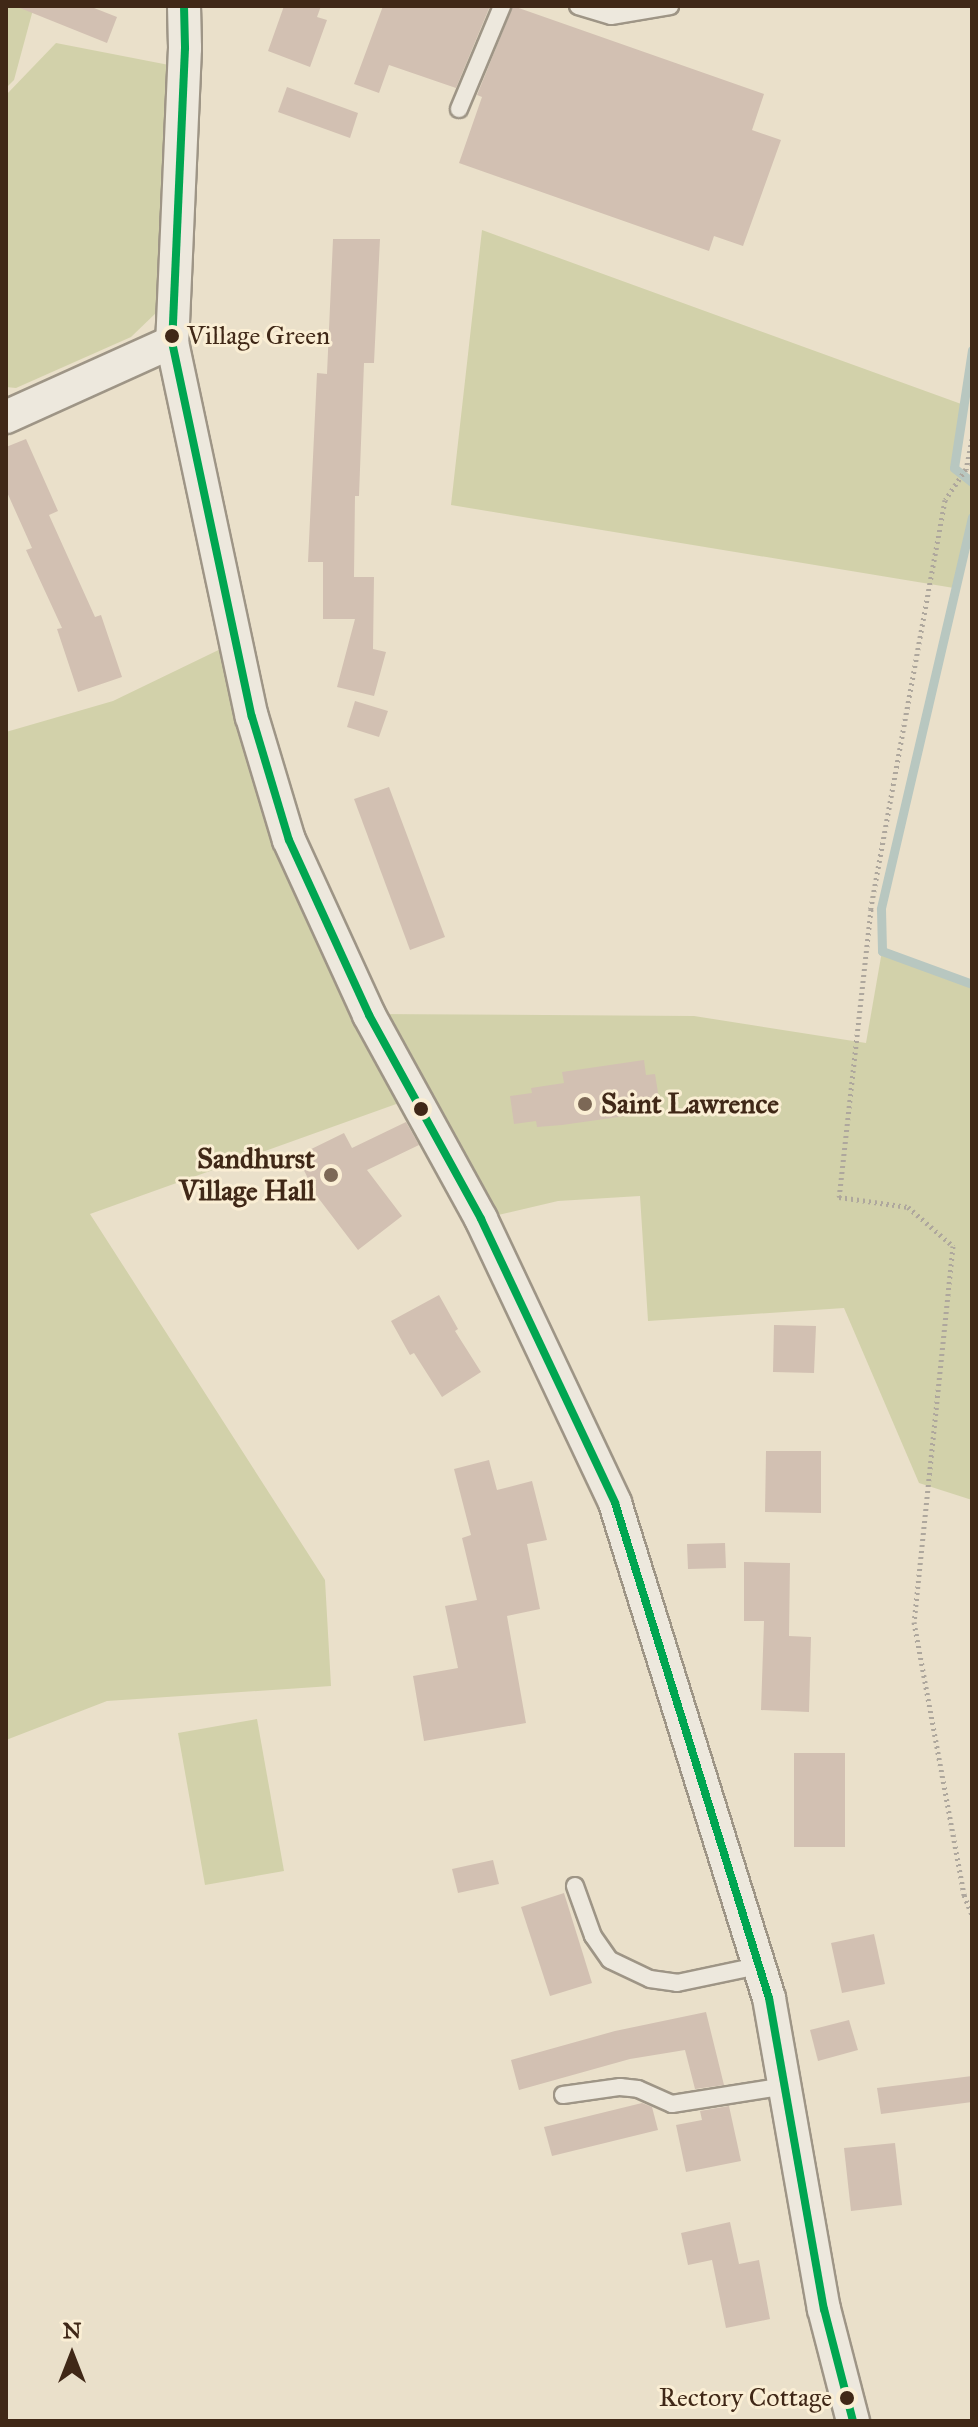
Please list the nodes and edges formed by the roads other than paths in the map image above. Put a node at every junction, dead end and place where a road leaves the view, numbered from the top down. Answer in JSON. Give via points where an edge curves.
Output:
{"nodes":[{"id":1,"x":184,"y":6,"type":"edge"},
{"id":2,"x":502,"y":6,"type":"edge"},
{"id":3,"x":578,"y":6,"type":"edge"},
{"id":4,"x":670,"y":6,"type":"edge"},
{"id":5,"x":459,"y":109,"type":"dead end"},
{"id":6,"x":172,"y":342,"type":"junction"},
{"id":7,"x":6,"y":417,"type":"edge"},
{"id":8,"x":575,"y":1886,"type":"dead end"},
{"id":9,"x":758,"y":1966,"type":"junction"},
{"id":10,"x":786,"y":2086,"type":"junction"},
{"id":11,"x":563,"y":2095,"type":"dead end"},
{"id":12,"x":853,"y":2421,"type":"edge"}],
"edges":[{"from":1,"to":6,"type":"street"},
{"from":2,"to":5,"type":"lane"},
{"from":3,"to":4,"type":"lane","via":[[611,16]]},
{"from":6,"to":7,"type":"street"},
{"from":6,"to":9,"type":"street","via":[[233,643],[289,840],[369,1015],[481,1219],[615,1503]]},
{"from":8,"to":9,"type":"lane","via":[[593,1936],[610,1960],[650,1979],[677,1983]]},
{"from":9,"to":10,"type":"street"},
{"from":10,"to":11,"type":"lane","via":[[672,2104],[620,2087]]},
{"from":10,"to":12,"type":"street","via":[[824,2309]]}]}
